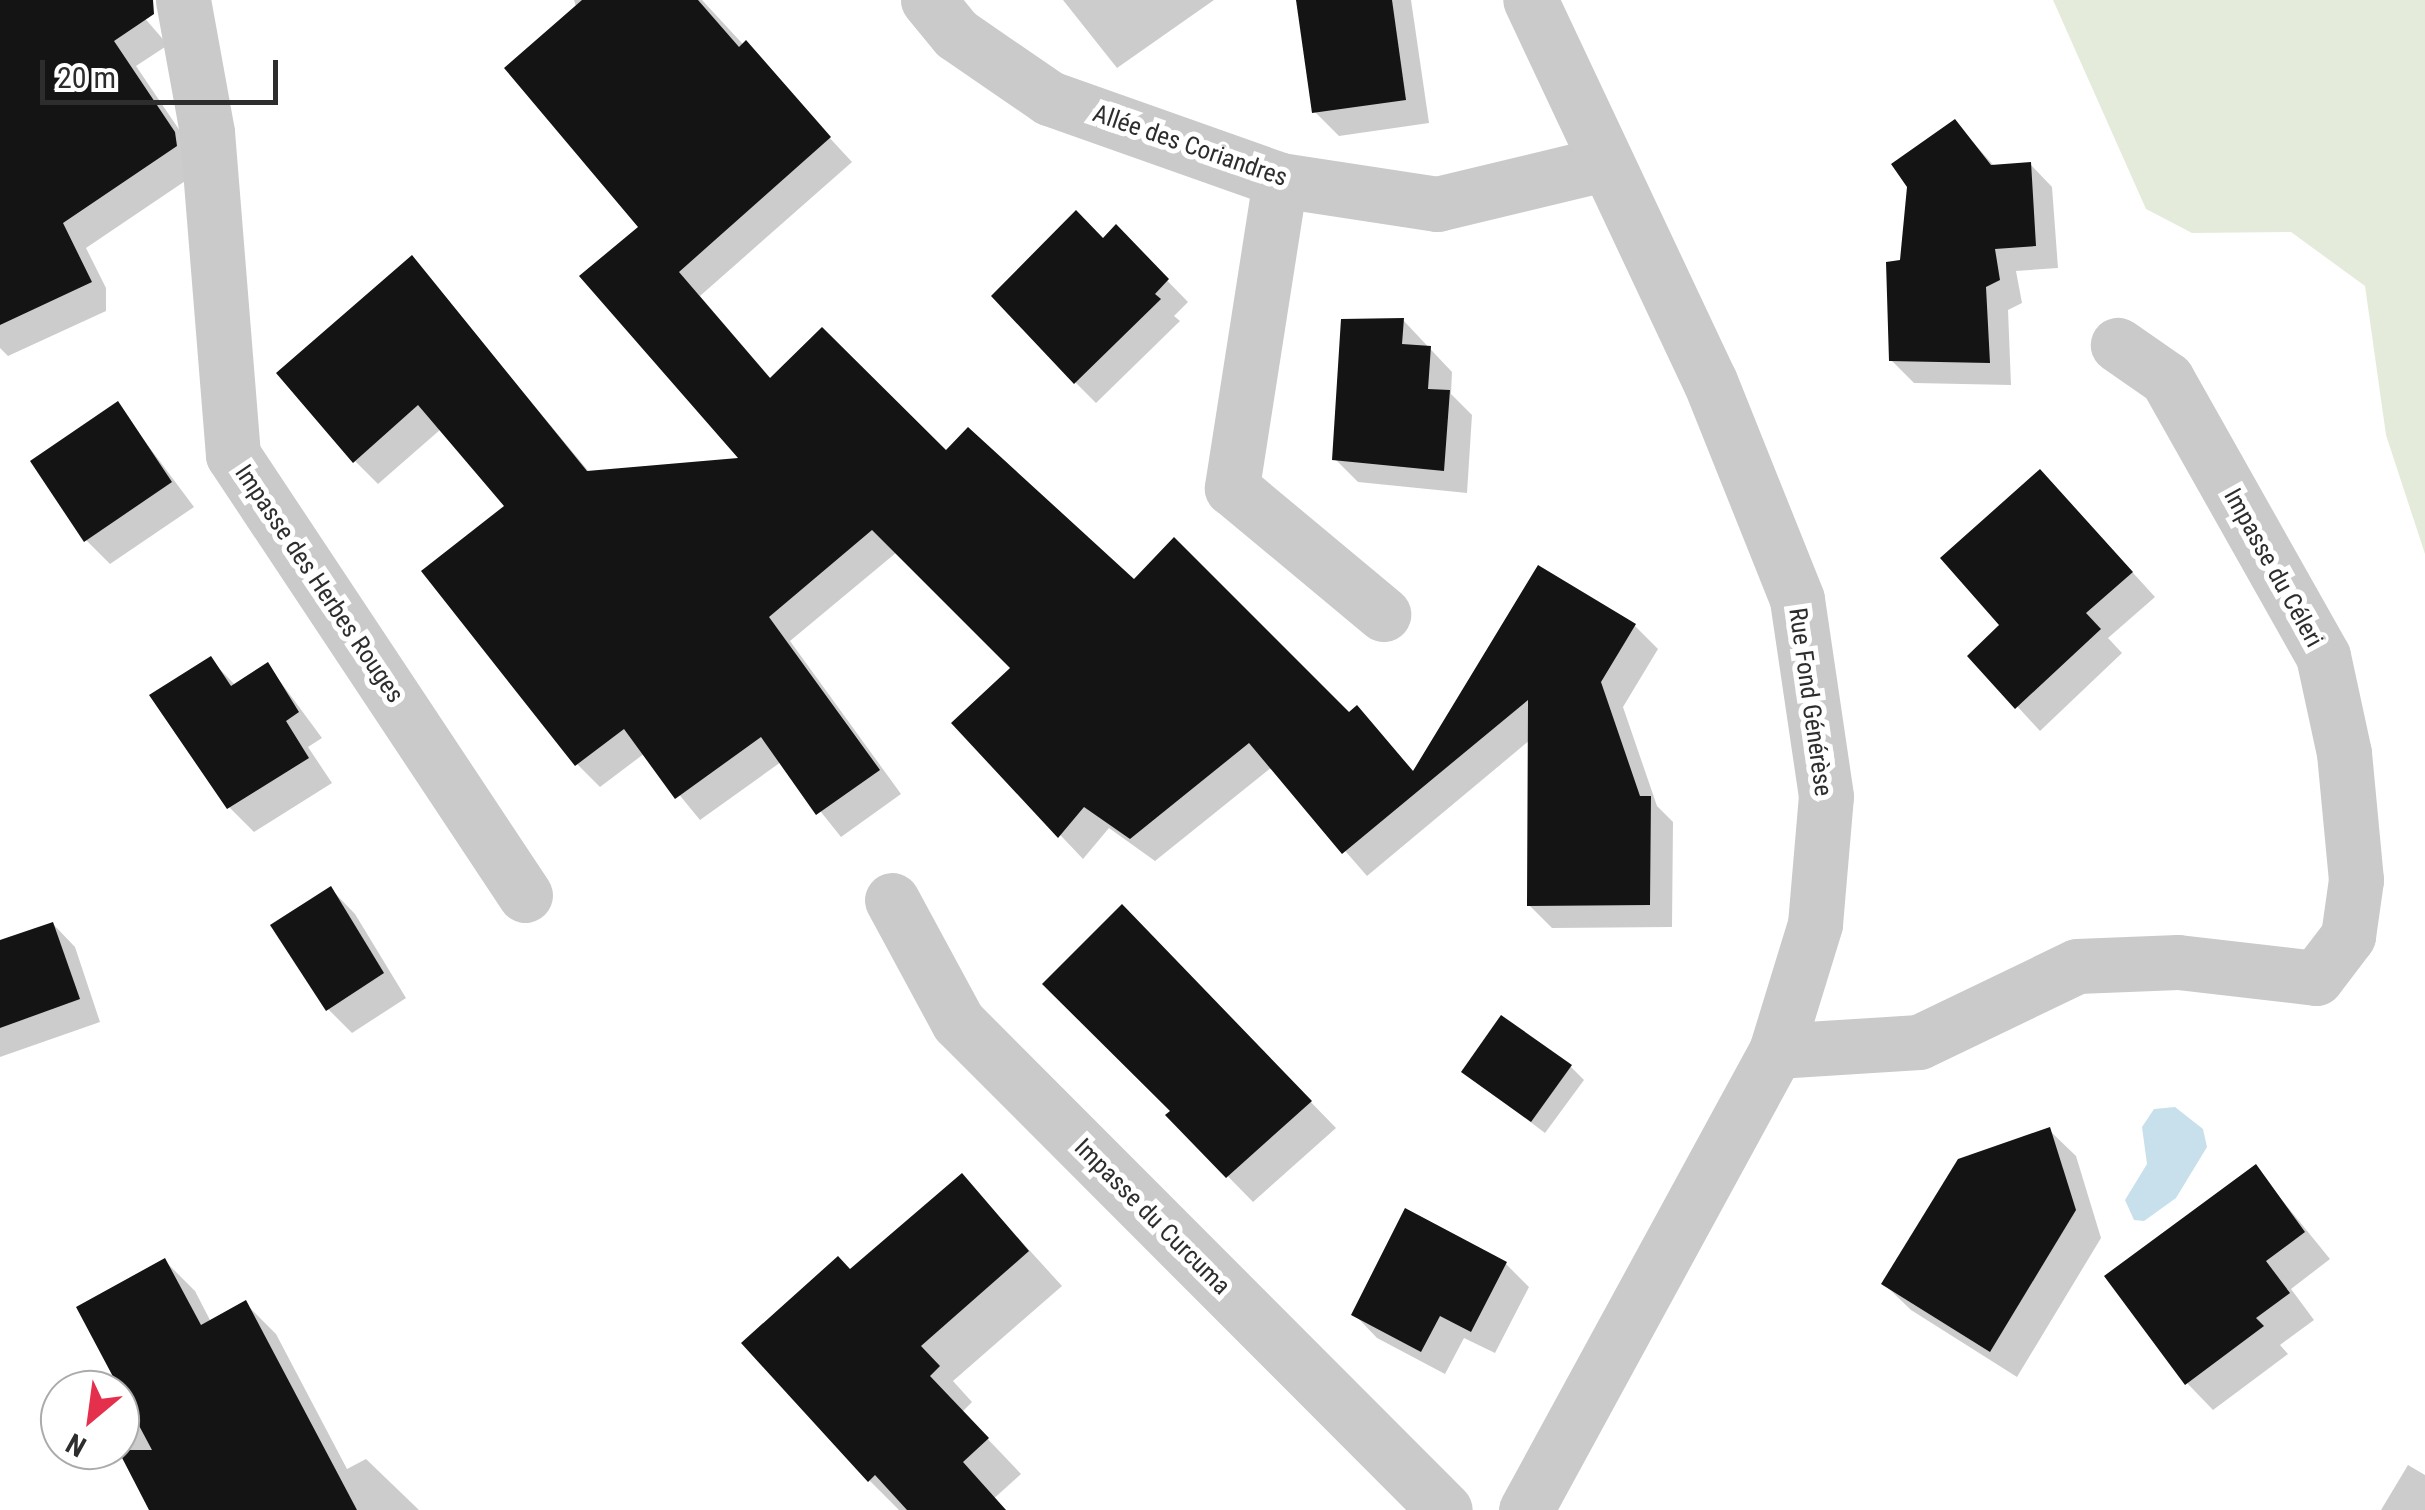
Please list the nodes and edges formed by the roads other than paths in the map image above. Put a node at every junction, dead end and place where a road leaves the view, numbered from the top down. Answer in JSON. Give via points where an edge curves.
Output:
{"nodes":[{"id":1,"x":182,"y":0,"type":"edge"},
{"id":2,"x":928,"y":0,"type":"edge"},
{"id":3,"x":1530,"y":0,"type":"edge"},
{"id":4,"x":1604,"y":164,"type":"junction"},
{"id":5,"x":1280,"y":180,"type":"junction"},
{"id":6,"x":2118,"y":345,"type":"dead end"},
{"id":7,"x":1383,"y":614,"type":"dead end"},
{"id":8,"x":526,"y":895,"type":"dead end"},
{"id":9,"x":892,"y":900,"type":"dead end"},
{"id":10,"x":1776,"y":1052,"type":"junction"},
{"id":11,"x":1445,"y":1510,"type":"edge"},
{"id":12,"x":1526,"y":1510,"type":"edge"}],
"edges":[{"from":1,"to":8,"type":"street","name":"Impasse des Herbes Rouges","via":[[208,132],[233,455]]},
{"from":2,"to":5,"type":"street","name":"Allée des Coriandres","via":[[956,34],[1049,98]]},
{"from":3,"to":4,"type":"street","name":"Rue Fond Générèse"},
{"from":4,"to":5,"type":"street","name":"Allée des Coriandres","via":[[1437,204]]},
{"from":4,"to":10,"type":"street","name":"Rue Fond Générèse","via":[[1710,382],[1797,599],[1826,796],[1815,924]]},
{"from":5,"to":7,"type":"street","via":[[1232,488]]},
{"from":6,"to":10,"type":"street","name":"Impasse du Céleri","via":[[2167,379],[2322,656],[2344,754],[2354,862],[2348,936],[2316,978],[2178,962],[2077,966],[1919,1042]]},
{"from":9,"to":11,"type":"street","name":"Impasse du Curcuma","via":[[958,1022]]},
{"from":10,"to":12,"type":"street","name":"Rue Fond Générèse"}]}
